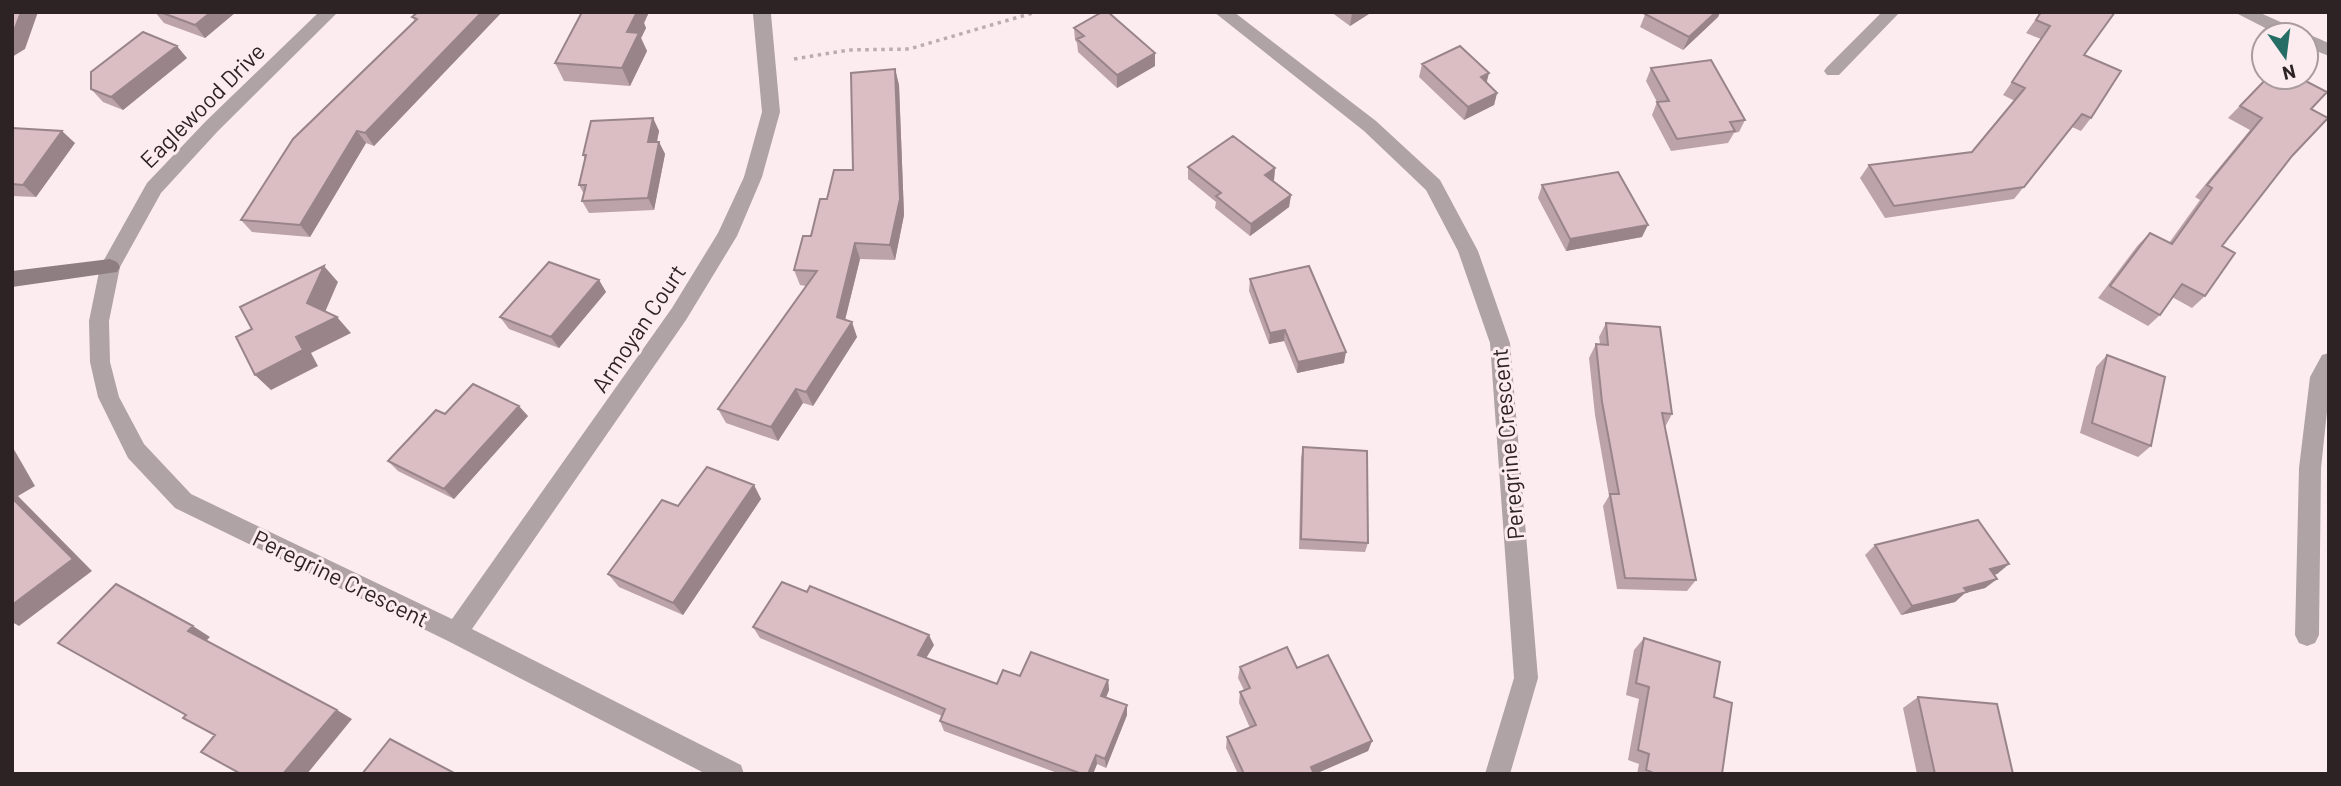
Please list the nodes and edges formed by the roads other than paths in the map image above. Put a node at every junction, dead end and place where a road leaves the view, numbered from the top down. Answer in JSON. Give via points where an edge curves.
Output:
{"nodes":[{"id":1,"x":330,"y":12,"type":"edge"},
{"id":2,"x":1222,"y":12,"type":"edge"},
{"id":3,"x":1892,"y":12,"type":"edge"},
{"id":4,"x":2242,"y":12,"type":"edge"},
{"id":5,"x":762,"y":15,"type":"dead end"},
{"id":6,"x":2263,"y":21,"type":"edge"},
{"id":7,"x":1833,"y":71,"type":"dead end"},
{"id":8,"x":110,"y":267,"type":"junction"},
{"id":9,"x":12,"y":279,"type":"edge"},
{"id":10,"x":2329,"y":361,"type":"edge"},
{"id":11,"x":456,"y":634,"type":"junction"},
{"id":12,"x":2307,"y":635,"type":"dead end"},
{"id":13,"x":732,"y":774,"type":"edge"},
{"id":14,"x":1497,"y":774,"type":"edge"}],
"edges":[{"from":1,"to":8,"type":"street","name":"Eaglewood Drive","via":[[155,188]]},
{"from":2,"to":14,"type":"street","name":"Peregrine Crescent","via":[[1370,126],[1433,185],[1468,251],[1500,343],[1527,678]]},
{"from":3,"to":7,"type":"street"},
{"from":4,"to":6,"type":"street"},
{"from":5,"to":11,"type":"street","name":"Armoyan Court","via":[[771,112],[753,177],[727,236],[680,314]]},
{"from":8,"to":9,"type":"street"},
{"from":8,"to":11,"type":"street","name":"Peregrine Crescent","via":[[99,321],[100,362],[109,397],[136,451],[164,481],[183,501]]},
{"from":10,"to":12,"type":"street","via":[[2320,377],[2310,468]]},
{"from":11,"to":13,"type":"street","name":"Peregrine Crescent"}]}
